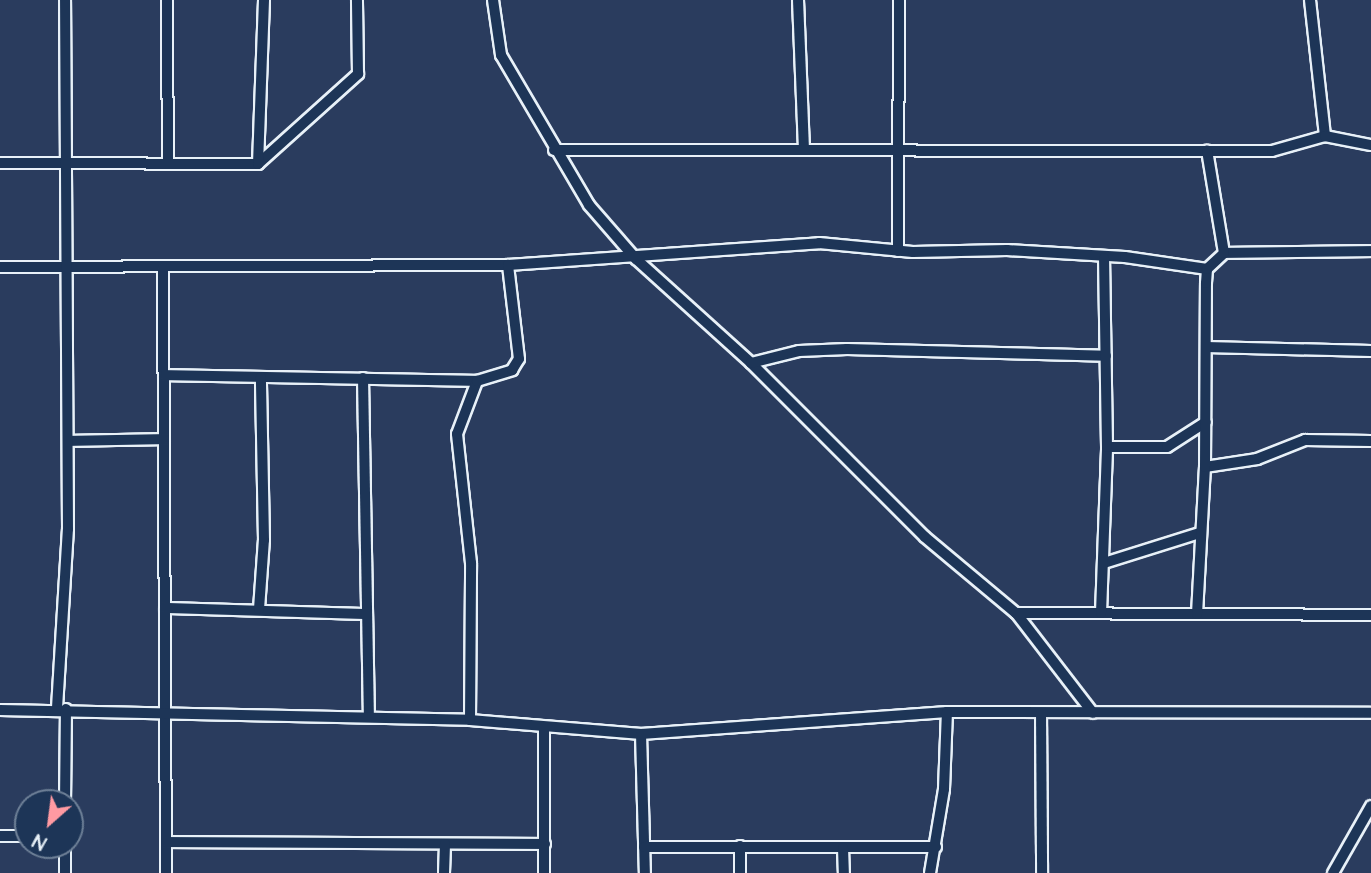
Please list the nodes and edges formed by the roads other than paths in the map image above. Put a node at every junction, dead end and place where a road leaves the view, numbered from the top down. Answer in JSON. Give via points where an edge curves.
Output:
{"nodes":[{"id":1,"x":65,"y":0,"type":"edge"},
{"id":2,"x":167,"y":0,"type":"edge"},
{"id":3,"x":264,"y":0,"type":"edge"},
{"id":4,"x":358,"y":0,"type":"edge"},
{"id":5,"x":493,"y":0,"type":"edge"},
{"id":6,"x":799,"y":0,"type":"edge"},
{"id":7,"x":899,"y":0,"type":"edge"},
{"id":8,"x":1310,"y":0,"type":"edge"},
{"id":9,"x":1325,"y":136,"type":"junction"},
{"id":10,"x":1371,"y":145,"type":"edge"},
{"id":11,"x":804,"y":148,"type":"junction"},
{"id":12,"x":898,"y":149,"type":"junction"},
{"id":13,"x":554,"y":150,"type":"junction"},
{"id":14,"x":1207,"y":150,"type":"junction"},
{"id":15,"x":63,"y":161,"type":"junction"},
{"id":16,"x":0,"y":163,"type":"edge"},
{"id":17,"x":168,"y":164,"type":"junction"},
{"id":18,"x":258,"y":164,"type":"junction"},
{"id":19,"x":898,"y":251,"type":"junction"},
{"id":20,"x":1371,"y":251,"type":"edge"},
{"id":21,"x":1224,"y":253,"type":"junction"},
{"id":22,"x":1104,"y":258,"type":"junction"},
{"id":23,"x":636,"y":259,"type":"junction"},
{"id":24,"x":508,"y":265,"type":"junction"},
{"id":25,"x":0,"y":267,"type":"edge"},
{"id":26,"x":163,"y":268,"type":"junction"},
{"id":27,"x":68,"y":269,"type":"junction"},
{"id":28,"x":1208,"y":269,"type":"junction"},
{"id":29,"x":1206,"y":347,"type":"junction"},
{"id":30,"x":1371,"y":351,"type":"edge"},
{"id":31,"x":1106,"y":356,"type":"junction"},
{"id":32,"x":751,"y":363,"type":"junction"},
{"id":33,"x":164,"y":375,"type":"junction"},
{"id":34,"x":261,"y":377,"type":"junction"},
{"id":35,"x":363,"y":379,"type":"junction"},
{"id":36,"x":477,"y":381,"type":"junction"},
{"id":37,"x":1206,"y":422,"type":"junction"},
{"id":38,"x":164,"y":439,"type":"junction"},
{"id":39,"x":69,"y":441,"type":"junction"},
{"id":40,"x":1371,"y":441,"type":"edge"},
{"id":41,"x":1107,"y":447,"type":"junction"},
{"id":42,"x":1205,"y":467,"type":"junction"},
{"id":43,"x":1200,"y":533,"type":"junction"},
{"id":44,"x":1104,"y":563,"type":"junction"},
{"id":45,"x":165,"y":608,"type":"junction"},
{"id":46,"x":259,"y":609,"type":"junction"},
{"id":47,"x":1016,"y":613,"type":"junction"},
{"id":48,"x":1101,"y":613,"type":"junction"},
{"id":49,"x":367,"y":614,"type":"junction"},
{"id":50,"x":1197,"y":614,"type":"junction"},
{"id":51,"x":1371,"y":615,"type":"edge"},
{"id":52,"x":62,"y":709,"type":"junction"},
{"id":53,"x":0,"y":710,"type":"edge"},
{"id":54,"x":166,"y":712,"type":"junction"},
{"id":55,"x":947,"y":712,"type":"junction"},
{"id":56,"x":1041,"y":713,"type":"junction"},
{"id":57,"x":1093,"y":713,"type":"junction"},
{"id":58,"x":1371,"y":713,"type":"edge"},
{"id":59,"x":369,"y":717,"type":"junction"},
{"id":60,"x":470,"y":720,"type":"junction"},
{"id":61,"x":544,"y":729,"type":"junction"},
{"id":62,"x":641,"y":734,"type":"junction"},
{"id":63,"x":65,"y":789,"type":"edge"},
{"id":64,"x":1371,"y":806,"type":"edge"},
{"id":65,"x":166,"y":842,"type":"junction"},
{"id":66,"x":445,"y":844,"type":"junction"},
{"id":67,"x":545,"y":844,"type":"junction"},
{"id":68,"x":740,"y":846,"type":"junction"},
{"id":69,"x":644,"y":847,"type":"junction"},
{"id":70,"x":936,"y":847,"type":"junction"},
{"id":71,"x":843,"y":848,"type":"junction"},
{"id":72,"x":166,"y":873,"type":"edge"},
{"id":73,"x":444,"y":873,"type":"edge"},
{"id":74,"x":544,"y":873,"type":"edge"},
{"id":75,"x":645,"y":873,"type":"edge"},
{"id":76,"x":740,"y":873,"type":"edge"},
{"id":77,"x":844,"y":873,"type":"edge"},
{"id":78,"x":930,"y":873,"type":"edge"},
{"id":79,"x":1042,"y":873,"type":"edge"},
{"id":80,"x":1332,"y":873,"type":"edge"}],
"edges":[{"from":1,"to":15,"type":"street"},
{"from":2,"to":17,"type":"street"},
{"from":3,"to":18,"type":"street"},
{"from":4,"to":18,"type":"street","via":[[358,74]]},
{"from":5,"to":13,"type":"street","via":[[501,55]]},
{"from":6,"to":11,"type":"street"},
{"from":7,"to":12,"type":"street"},
{"from":8,"to":9,"type":"street"},
{"from":9,"to":10,"type":"street"},
{"from":9,"to":14,"type":"street","via":[[1272,151]]},
{"from":11,"to":12,"type":"street"},
{"from":11,"to":13,"type":"street"},
{"from":12,"to":14,"type":"street"},
{"from":12,"to":19,"type":"street"},
{"from":13,"to":23,"type":"street","via":[[589,205]]},
{"from":14,"to":21,"type":"street"},
{"from":15,"to":16,"type":"street"},
{"from":15,"to":17,"type":"street"},
{"from":15,"to":27,"type":"street"},
{"from":17,"to":18,"type":"street"},
{"from":19,"to":22,"type":"street","via":[[1007,250]]},
{"from":19,"to":23,"type":"street","via":[[783,244],[683,250]]},
{"from":20,"to":21,"type":"street"},
{"from":21,"to":28,"type":"street"},
{"from":22,"to":28,"type":"street","via":[[1146,258]]},
{"from":22,"to":31,"type":"street"},
{"from":23,"to":24,"type":"street"},
{"from":23,"to":32,"type":"street"},
{"from":24,"to":26,"type":"street","via":[[353,268],[271,263]]},
{"from":24,"to":36,"type":"street","via":[[519,359],[512,370]]},
{"from":25,"to":27,"type":"street"},
{"from":26,"to":27,"type":"street"},
{"from":26,"to":33,"type":"street"},
{"from":27,"to":39,"type":"street"},
{"from":28,"to":29,"type":"street"},
{"from":29,"to":30,"type":"street"},
{"from":29,"to":37,"type":"street"},
{"from":31,"to":32,"type":"street","via":[[847,349],[799,351]]},
{"from":31,"to":41,"type":"street"},
{"from":32,"to":47,"type":"street","via":[[925,537]]},
{"from":33,"to":34,"type":"street"},
{"from":33,"to":38,"type":"street"},
{"from":34,"to":35,"type":"street"},
{"from":34,"to":46,"type":"street","via":[[264,540]]},
{"from":35,"to":36,"type":"street"},
{"from":35,"to":49,"type":"street"},
{"from":36,"to":60,"type":"street","via":[[457,434],[471,563]]},
{"from":37,"to":41,"type":"street","via":[[1167,447]]},
{"from":37,"to":42,"type":"street"},
{"from":38,"to":39,"type":"street"},
{"from":38,"to":45,"type":"street"},
{"from":39,"to":52,"type":"street"},
{"from":40,"to":42,"type":"street","via":[[1305,440],[1257,459]]},
{"from":41,"to":44,"type":"street"},
{"from":42,"to":43,"type":"street"},
{"from":43,"to":44,"type":"street"},
{"from":43,"to":50,"type":"street"},
{"from":44,"to":48,"type":"street"},
{"from":45,"to":46,"type":"street"},
{"from":45,"to":54,"type":"street"},
{"from":46,"to":49,"type":"street"},
{"from":47,"to":48,"type":"street"},
{"from":47,"to":57,"type":"street"},
{"from":48,"to":50,"type":"street"},
{"from":49,"to":59,"type":"street"},
{"from":50,"to":51,"type":"street"},
{"from":52,"to":53,"type":"street"},
{"from":52,"to":54,"type":"street"},
{"from":52,"to":63,"type":"street"},
{"from":54,"to":59,"type":"street"},
{"from":54,"to":65,"type":"street"},
{"from":55,"to":56,"type":"street"},
{"from":55,"to":62,"type":"street"},
{"from":55,"to":70,"type":"street"},
{"from":56,"to":57,"type":"street"},
{"from":56,"to":79,"type":"street"},
{"from":57,"to":58,"type":"street"},
{"from":59,"to":60,"type":"street"},
{"from":60,"to":61,"type":"street"},
{"from":61,"to":62,"type":"street"},
{"from":61,"to":67,"type":"street"},
{"from":62,"to":69,"type":"street"},
{"from":64,"to":80,"type":"street"},
{"from":65,"to":66,"type":"street"},
{"from":65,"to":72,"type":"street"},
{"from":66,"to":67,"type":"street"},
{"from":66,"to":73,"type":"street"},
{"from":67,"to":74,"type":"street"},
{"from":68,"to":69,"type":"street"},
{"from":68,"to":71,"type":"street"},
{"from":68,"to":76,"type":"street"},
{"from":69,"to":75,"type":"street"},
{"from":70,"to":71,"type":"street"},
{"from":70,"to":78,"type":"street"},
{"from":71,"to":77,"type":"street"}]}
